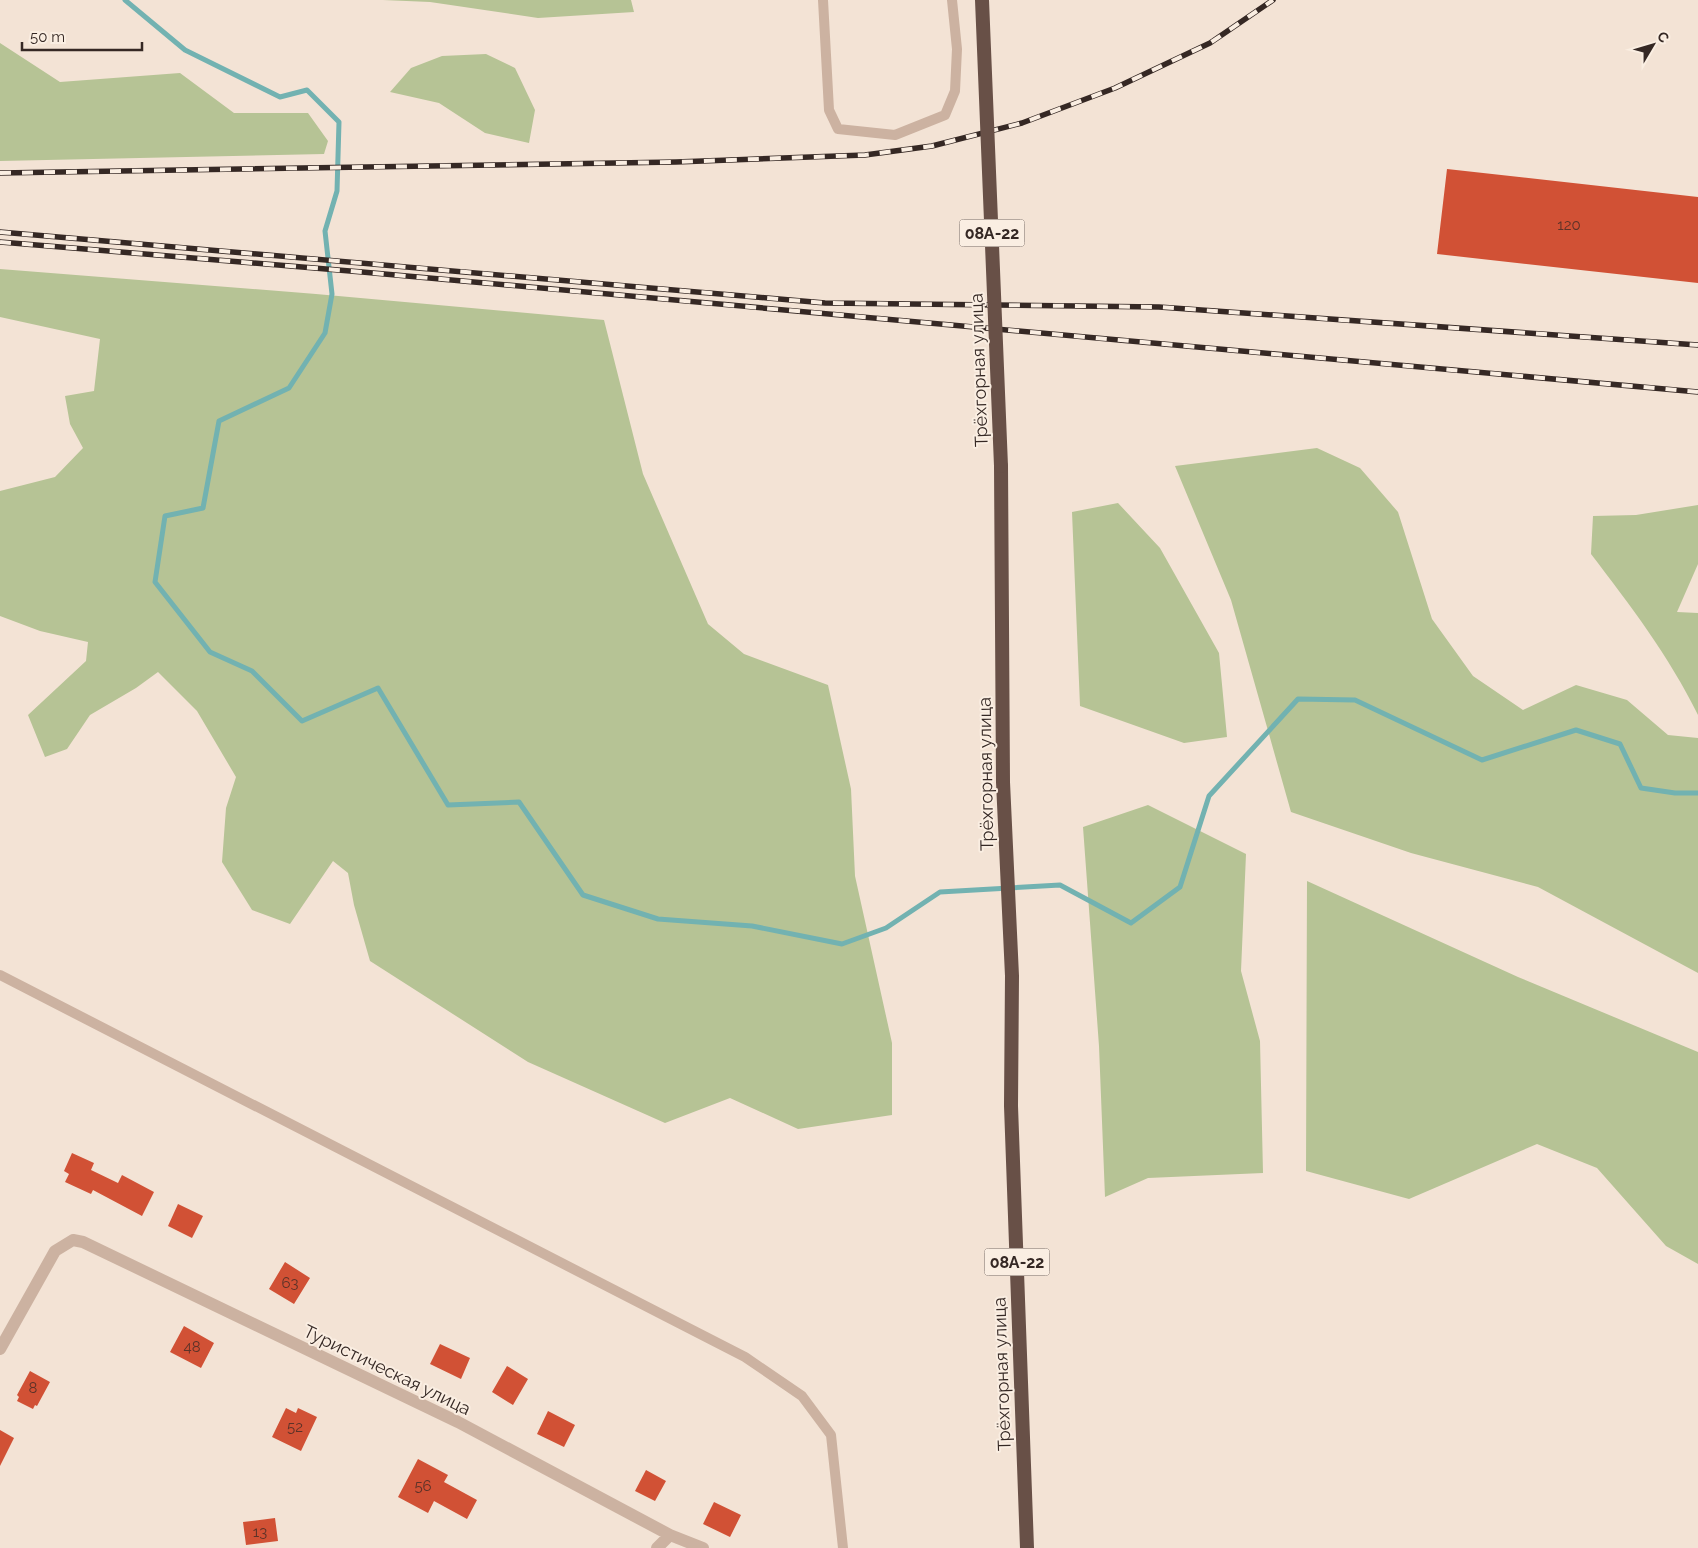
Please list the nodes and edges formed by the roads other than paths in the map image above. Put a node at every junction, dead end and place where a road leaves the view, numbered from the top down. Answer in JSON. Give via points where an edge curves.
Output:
{"nodes":[{"id":1,"x":823,"y":0,"type":"edge"},
{"id":2,"x":952,"y":0,"type":"edge"},
{"id":3,"x":982,"y":0,"type":"edge"},
{"id":4,"x":0,"y":975,"type":"edge"},
{"id":5,"x":0,"y":1349,"type":"edge"},
{"id":6,"x":670,"y":1535,"type":"junction"},
{"id":7,"x":658,"y":1548,"type":"edge"},
{"id":8,"x":703,"y":1548,"type":"edge"},
{"id":9,"x":843,"y":1548,"type":"edge"},
{"id":10,"x":1027,"y":1548,"type":"edge"}],
"edges":[{"from":1,"to":2,"type":"lane","via":[[829,110],[838,129],[895,135],[945,115],[955,91]]},
{"from":3,"to":10,"type":"highway","name":"Трёхгорная улица","number":"08А-22","bridge":true,"via":[[1002,466],[1003,782],[1012,976],[1011,1106]]},
{"from":4,"to":9,"type":"lane","via":[[745,1356],[802,1396],[832,1435]]},
{"from":5,"to":6,"type":"street","name":"Туристическая улица","via":[[55,1251],[73,1240],[96,1247],[224,1312],[458,1422]]},
{"from":6,"to":7,"type":"street"},
{"from":6,"to":8,"type":"street","name":"Туристическая улица"}]}
